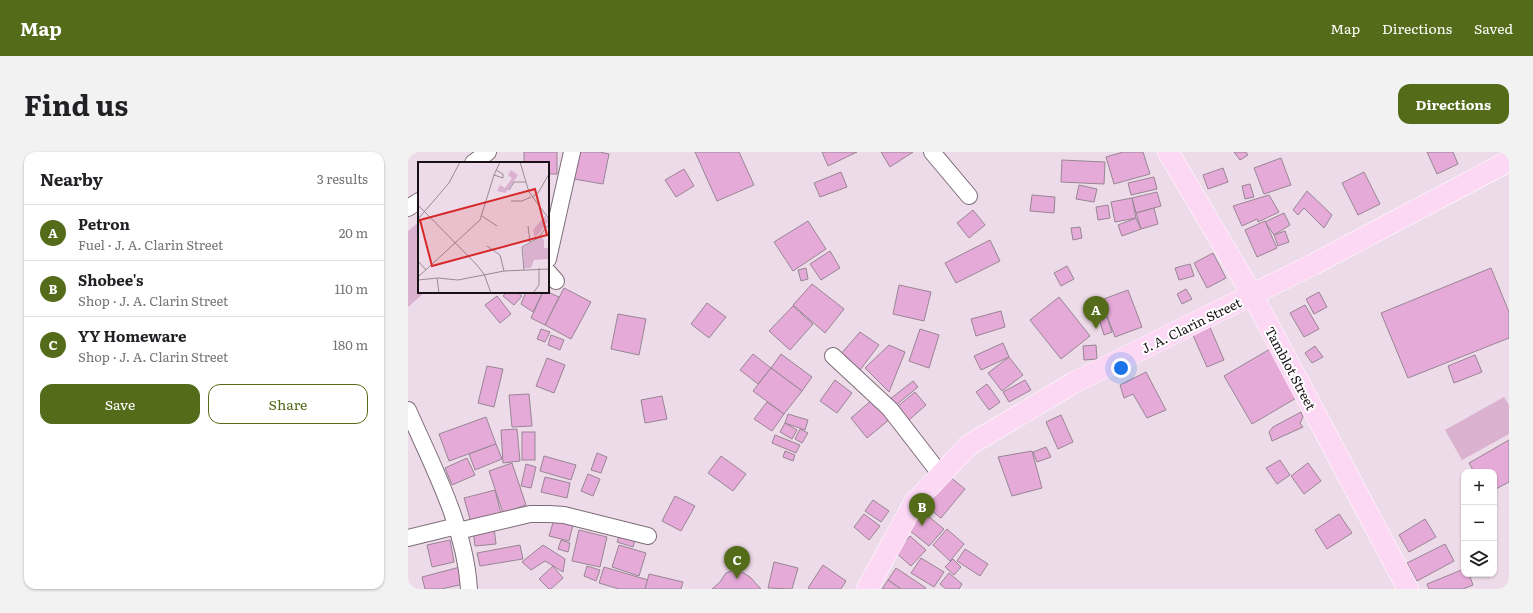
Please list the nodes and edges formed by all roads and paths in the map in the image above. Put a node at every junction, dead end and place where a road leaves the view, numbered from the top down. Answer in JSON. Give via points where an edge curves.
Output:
{"nodes":[{"id":1,"x":488,"y":152,"type":"edge"},
{"id":2,"x":572,"y":152,"type":"edge"},
{"id":3,"x":932,"y":152,"type":"edge"},
{"id":4,"x":1168,"y":152,"type":"edge"},
{"id":5,"x":1509,"y":160,"type":"edge"},
{"id":6,"x":474,"y":162,"type":"edge"},
{"id":7,"x":969,"y":196,"type":"dead end"},
{"id":8,"x":418,"y":202,"type":"edge"},
{"id":9,"x":408,"y":208,"type":"edge"},
{"id":10,"x":549,"y":255,"type":"edge"},
{"id":11,"x":1252,"y":294,"type":"junction"},
{"id":12,"x":834,"y":356,"type":"dead end"},
{"id":13,"x":408,"y":410,"type":"edge"},
{"id":14,"x":941,"y":475,"type":"junction"},
{"id":15,"x":458,"y":528,"type":"junction"},
{"id":16,"x":648,"y":536,"type":"dead end"},
{"id":17,"x":408,"y":538,"type":"edge"},
{"id":18,"x":469,"y":589,"type":"edge"},
{"id":19,"x":867,"y":589,"type":"edge"},
{"id":20,"x":1408,"y":589,"type":"edge"}],
"edges":[{"from":1,"to":6,"type":"street"},
{"from":2,"to":10,"type":"street"},
{"from":3,"to":7,"type":"street"},
{"from":4,"to":11,"type":"main road","name":"Tamblot Street"},
{"from":5,"to":11,"type":"main road","name":"J. A. Clarin Street","via":[[1314,264]]},
{"from":8,"to":9,"type":"street"},
{"from":11,"to":14,"type":"main road","name":"J. A. Clarin Street","via":[[1075,382],[969,445]]},
{"from":11,"to":20,"type":"main road","name":"Tamblot Street"},
{"from":12,"to":14,"type":"street","via":[[890,409]]},
{"from":13,"to":15,"type":"street"},
{"from":14,"to":19,"type":"main road","name":"J. A. Clarin Street","via":[[914,503]]},
{"from":15,"to":16,"type":"street","via":[[502,522],[530,514],[549,514],[564,515]]},
{"from":15,"to":17,"type":"street"},
{"from":15,"to":18,"type":"street"}]}
